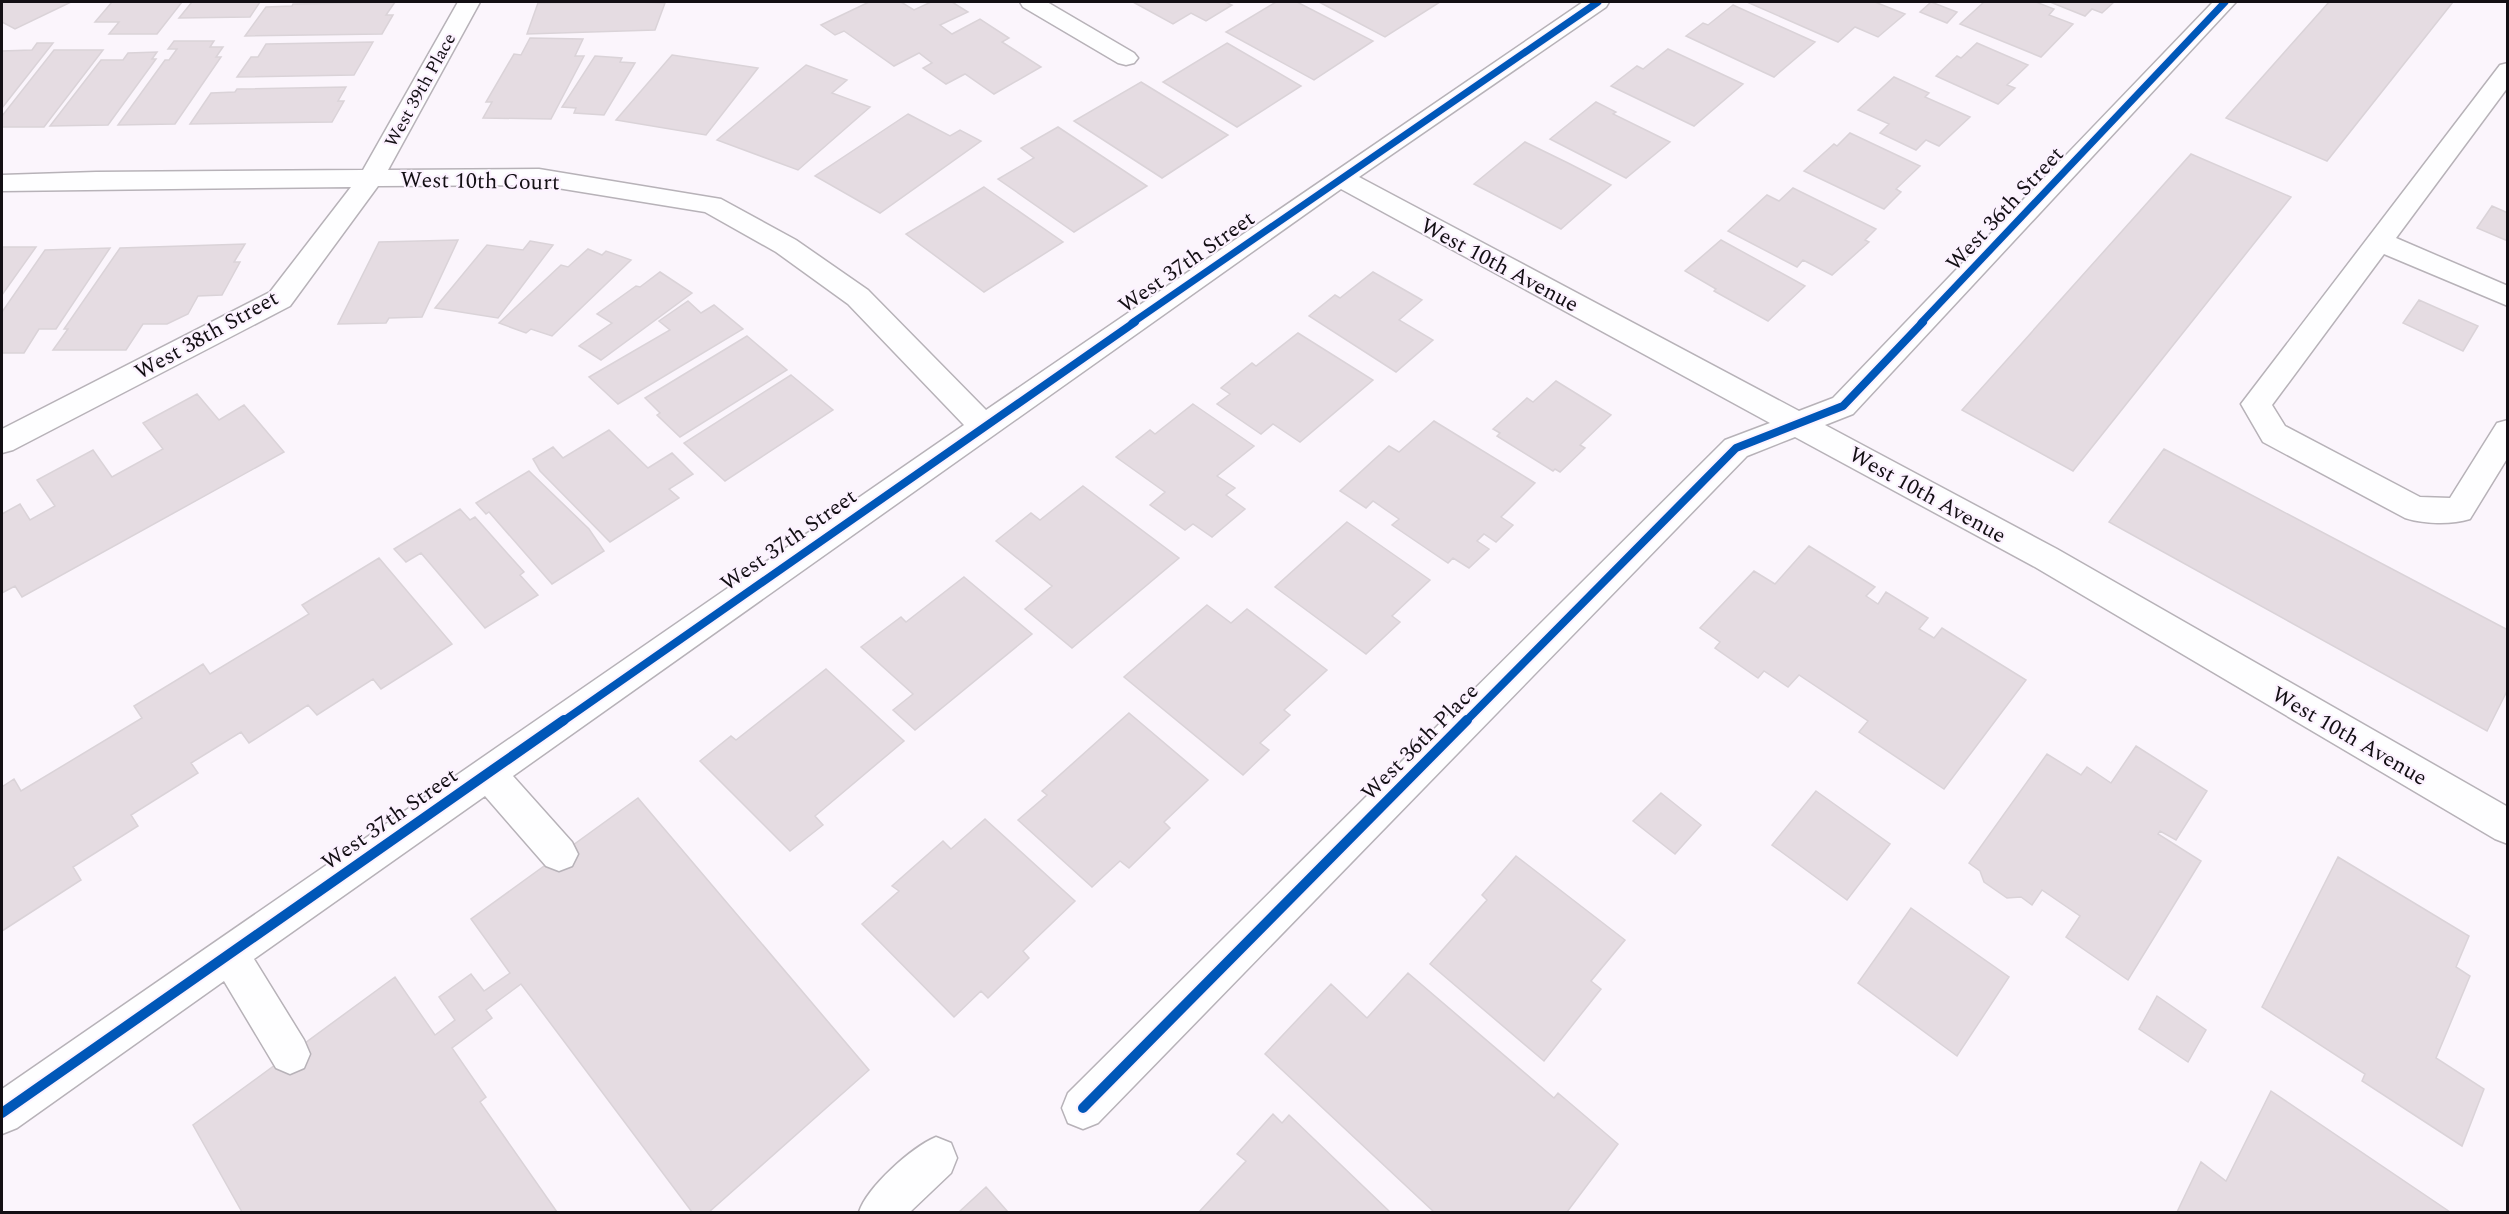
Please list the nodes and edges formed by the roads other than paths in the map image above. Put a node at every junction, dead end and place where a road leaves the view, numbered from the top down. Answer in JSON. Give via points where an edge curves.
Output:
{"nodes":[{"id":1,"x":469,"y":2,"type":"edge"},
{"id":2,"x":1031,"y":2,"type":"edge"},
{"id":3,"x":1598,"y":2,"type":"edge"},
{"id":4,"x":2225,"y":2,"type":"edge"},
{"id":5,"x":1126,"y":58,"type":"dead end"},
{"id":6,"x":2508,"y":70,"type":"edge"},
{"id":7,"x":371,"y":178,"type":"junction"},
{"id":8,"x":1340,"y":178,"type":"junction"},
{"id":9,"x":2,"y":183,"type":"edge"},
{"id":10,"x":2379,"y":241,"type":"junction"},
{"id":11,"x":2508,"y":297,"type":"edge"},
{"id":12,"x":1798,"y":423,"type":"junction"},
{"id":13,"x":983,"y":426,"type":"junction"},
{"id":14,"x":2508,"y":431,"type":"edge"},
{"id":15,"x":2,"y":442,"type":"edge"},
{"id":16,"x":488,"y":773,"type":"junction"},
{"id":17,"x":2508,"y":827,"type":"edge"},
{"id":18,"x":559,"y":854,"type":"dead end"},
{"id":19,"x":229,"y":954,"type":"junction"},
{"id":20,"x":290,"y":1054,"type":"dead end"},
{"id":21,"x":1083,"y":1108,"type":"dead end"},
{"id":22,"x":2,"y":1113,"type":"edge"},
{"id":23,"x":936,"y":1158,"type":"dead end"},
{"id":24,"x":880,"y":1212,"type":"edge"}],
"edges":[{"from":1,"to":7,"type":"street","name":"West 39th Place"},
{"from":2,"to":5,"type":"street"},
{"from":3,"to":8,"type":"street","name":"West 37th Street"},
{"from":4,"to":12,"type":"street","name":"West 36th Street","via":[[1843,406]]},
{"from":6,"to":10,"type":"street"},
{"from":7,"to":9,"type":"street","name":"West 10th Court"},
{"from":7,"to":13,"type":"street","name":"West 10th Court","via":[[539,177],[712,205],[786,246],[858,297]]},
{"from":7,"to":15,"type":"street","name":"West 38th Street","via":[[279,299]]},
{"from":8,"to":12,"type":"street","name":"West 10th Avenue"},
{"from":8,"to":13,"type":"street","name":"West 37th Street"},
{"from":10,"to":11,"type":"street"},
{"from":10,"to":14,"type":"street","via":[[2256,404],[2274,434],[2416,508],[2459,510]]},
{"from":12,"to":17,"type":"street","name":"West 10th Avenue","via":[[2046,558]]},
{"from":12,"to":21,"type":"street","name":"West 36th Place","via":[[1736,448]]},
{"from":13,"to":16,"type":"street","name":"West 37th Street"},
{"from":16,"to":18,"type":"street"},
{"from":16,"to":19,"type":"street","name":"West 37th Street"},
{"from":19,"to":20,"type":"street"},
{"from":19,"to":22,"type":"street","name":"West 37th Street"},
{"from":23,"to":24,"type":"street"}]}
